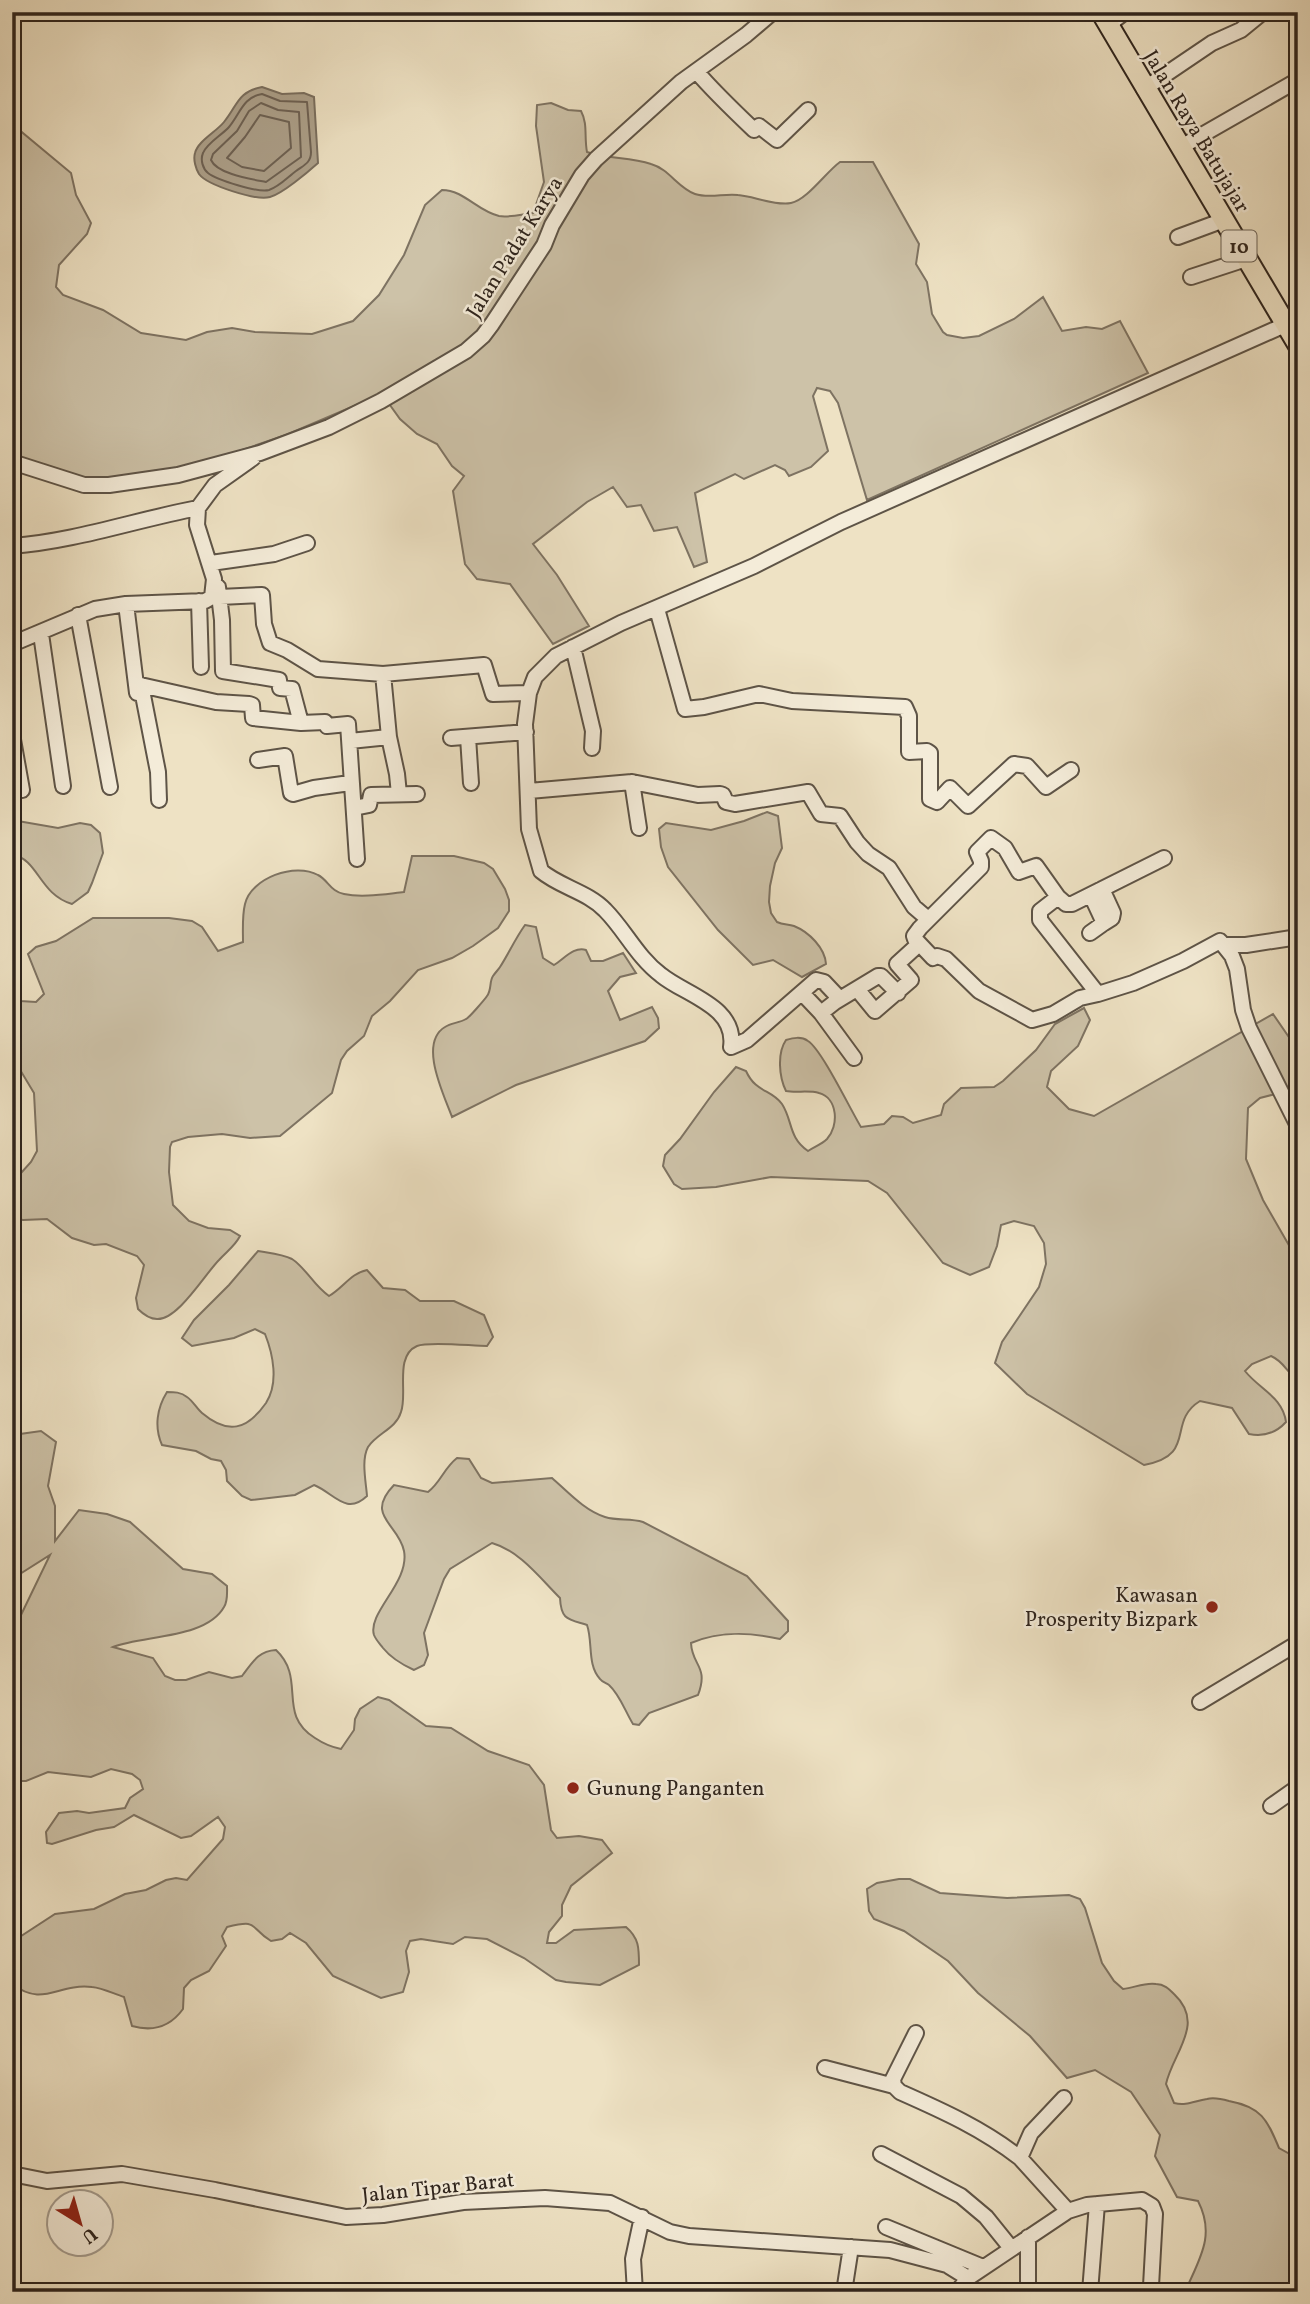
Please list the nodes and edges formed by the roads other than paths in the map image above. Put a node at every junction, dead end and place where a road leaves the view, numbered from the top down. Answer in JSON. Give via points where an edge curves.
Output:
{"nodes":[{"id":1,"x":773,"y":12,"type":"edge"},
{"id":2,"x":1125,"y":12,"type":"edge"},
{"id":3,"x":1263,"y":12,"type":"edge"},
{"id":4,"x":1104,"y":18,"type":"edge"},
{"id":5,"x":695,"y":71,"type":"junction"},
{"id":6,"x":1298,"y":80,"type":"edge"},
{"id":7,"x":1144,"y":89,"type":"junction"},
{"id":8,"x":808,"y":110,"type":"dead end"},
{"id":9,"x":1181,"y":147,"type":"junction"},
{"id":10,"x":1224,"y":220,"type":"junction"},
{"id":11,"x":1178,"y":237,"type":"dead end"},
{"id":12,"x":1247,"y":259,"type":"junction"},
{"id":13,"x":1191,"y":277,"type":"dead end"},
{"id":14,"x":1287,"y":324,"type":"junction"},
{"id":15,"x":1298,"y":345,"type":"edge"},
{"id":16,"x":260,"y":453,"type":"junction"},
{"id":17,"x":12,"y":462,"type":"edge"},
{"id":18,"x":198,"y":508,"type":"junction"},
{"id":19,"x":307,"y":543,"type":"dead end"},
{"id":20,"x":12,"y":546,"type":"edge"},
{"id":21,"x":211,"y":563,"type":"junction"},
{"id":22,"x":214,"y":579,"type":"junction"},
{"id":23,"x":219,"y":597,"type":"junction"},
{"id":24,"x":199,"y":601,"type":"junction"},
{"id":25,"x":126,"y":604,"type":"junction"},
{"id":26,"x":657,"y":609,"type":"junction"},
{"id":27,"x":78,"y":615,"type":"junction"},
{"id":28,"x":41,"y":634,"type":"junction"},
{"id":29,"x":12,"y":644,"type":"edge"},
{"id":30,"x":573,"y":647,"type":"junction"},
{"id":31,"x":201,"y":667,"type":"dead end"},
{"id":32,"x":383,"y":674,"type":"junction"},
{"id":33,"x":139,"y":684,"type":"junction"},
{"id":34,"x":528,"y":693,"type":"junction"},
{"id":35,"x":140,"y":715,"type":"dead end"},
{"id":36,"x":301,"y":723,"type":"junction"},
{"id":37,"x":526,"y":732,"type":"junction"},
{"id":38,"x":389,"y":737,"type":"junction"},
{"id":39,"x":468,"y":737,"type":"junction"},
{"id":40,"x":451,"y":738,"type":"dead end"},
{"id":41,"x":13,"y":741,"type":"edge"},
{"id":42,"x":350,"y":741,"type":"junction"},
{"id":43,"x":592,"y":748,"type":"dead end"},
{"id":44,"x":258,"y":760,"type":"dead end"},
{"id":45,"x":1071,"y":769,"type":"dead end"},
{"id":46,"x":632,"y":782,"type":"junction"},
{"id":47,"x":351,"y":783,"type":"junction"},
{"id":48,"x":471,"y":783,"type":"dead end"},
{"id":49,"x":63,"y":786,"type":"dead end"},
{"id":50,"x":110,"y":787,"type":"dead end"},
{"id":51,"x":22,"y":790,"type":"dead end"},
{"id":52,"x":529,"y":791,"type":"junction"},
{"id":53,"x":399,"y":794,"type":"junction"},
{"id":54,"x":417,"y":794,"type":"dead end"},
{"id":55,"x":159,"y":800,"type":"dead end"},
{"id":56,"x":354,"y":808,"type":"junction"},
{"id":57,"x":639,"y":828,"type":"dead end"},
{"id":58,"x":1164,"y":858,"type":"dead end"},
{"id":59,"x":357,"y":859,"type":"dead end"},
{"id":60,"x":1096,"y":892,"type":"junction"},
{"id":61,"x":1058,"y":897,"type":"junction"},
{"id":62,"x":928,"y":919,"type":"junction"},
{"id":63,"x":1090,"y":933,"type":"dead end"},
{"id":64,"x":1298,"y":937,"type":"edge"},
{"id":65,"x":919,"y":944,"type":"junction"},
{"id":66,"x":1224,"y":945,"type":"junction"},
{"id":67,"x":857,"y":989,"type":"junction"},
{"id":68,"x":802,"y":993,"type":"junction"},
{"id":69,"x":898,"y":993,"type":"junction"},
{"id":70,"x":1098,"y":994,"type":"junction"},
{"id":71,"x":839,"y":999,"type":"junction"},
{"id":72,"x":821,"y":1013,"type":"junction"},
{"id":73,"x":854,"y":1058,"type":"dead end"},
{"id":74,"x":1298,"y":1126,"type":"edge"},
{"id":75,"x":1298,"y":1643,"type":"edge"},
{"id":76,"x":1200,"y":1702,"type":"dead end"},
{"id":77,"x":1298,"y":1787,"type":"edge"},
{"id":78,"x":1270,"y":1806,"type":"dead end"},
{"id":79,"x":916,"y":2033,"type":"dead end"},
{"id":80,"x":825,"y":2068,"type":"dead end"},
{"id":81,"x":894,"y":2086,"type":"junction"},
{"id":82,"x":1064,"y":2098,"type":"dead end"},
{"id":83,"x":881,"y":2154,"type":"dead end"},
{"id":84,"x":1020,"y":2158,"type":"junction"},
{"id":85,"x":12,"y":2174,"type":"edge"},
{"id":86,"x":1097,"y":2204,"type":"junction"},
{"id":87,"x":1068,"y":2211,"type":"junction"},
{"id":88,"x":642,"y":2217,"type":"junction"},
{"id":89,"x":886,"y":2227,"type":"dead end"},
{"id":90,"x":1028,"y":2236,"type":"junction"},
{"id":91,"x":851,"y":2247,"type":"junction"},
{"id":92,"x":1011,"y":2248,"type":"junction"},
{"id":93,"x":983,"y":2267,"type":"junction"},
{"id":94,"x":968,"y":2277,"type":"junction"},
{"id":95,"x":1150,"y":2286,"type":"dead end"},
{"id":96,"x":635,"y":2292,"type":"edge"},
{"id":97,"x":844,"y":2292,"type":"edge"},
{"id":98,"x":957,"y":2292,"type":"edge"},
{"id":99,"x":1028,"y":2292,"type":"edge"},
{"id":100,"x":1090,"y":2292,"type":"edge"}],
"edges":[{"from":1,"to":5,"type":"street","name":"Jalan Padat Karya"},
{"from":2,"to":4,"type":"street"},
{"from":3,"to":7,"type":"street"},
{"from":4,"to":7,"type":"highway","name":"Jalan Raya Batujajar","number":"10"},
{"from":5,"to":8,"type":"street","via":[[754,130],[759,126],[777,140]]},
{"from":5,"to":16,"type":"street","name":"Jalan Padat Karya","via":[[608,146],[582,175],[544,246],[488,330],[469,349],[329,427]]},
{"from":6,"to":9,"type":"street"},
{"from":7,"to":9,"type":"highway","name":"Jalan Raya Batujajar","number":"10"},
{"from":9,"to":10,"type":"highway","name":"Jalan Raya Batujajar","number":"10"},
{"from":10,"to":11,"type":"street"},
{"from":10,"to":12,"type":"highway","name":"Jalan Raya Batujajar","number":"10"},
{"from":12,"to":13,"type":"street"},
{"from":12,"to":14,"type":"highway","name":"Jalan Raya Batujajar","number":"10"},
{"from":14,"to":15,"type":"highway","name":"Jalan Raya Batujajar","number":"10"},
{"from":14,"to":26,"type":"street"},
{"from":16,"to":17,"type":"street","name":"Jalan Padat Karya","via":[[178,475],[109,485],[84,485]]},
{"from":16,"to":18,"type":"street","via":[[215,485]]},
{"from":18,"to":20,"type":"street","via":[[97,533]]},
{"from":18,"to":21,"type":"street","via":[[197,525]]},
{"from":19,"to":21,"type":"street","via":[[274,554]]},
{"from":21,"to":22,"type":"street"},
{"from":22,"to":23,"type":"street"},
{"from":22,"to":24,"type":"street","via":[[214,594]]},
{"from":23,"to":32,"type":"street","via":[[262,595],[270,643],[318,669]]},
{"from":23,"to":36,"type":"street","via":[[223,671],[279,680],[280,688],[292,689]]},
{"from":24,"to":25,"type":"street"},
{"from":24,"to":31,"type":"street"},
{"from":25,"to":27,"type":"street"},
{"from":25,"to":33,"type":"street"},
{"from":26,"to":30,"type":"street"},
{"from":26,"to":45,"type":"street","via":[[685,709],[759,694],[792,701],[905,707],[909,752],[930,753],[930,799],[937,802],[950,788],[968,806],[1014,764],[1027,766],[1046,787]]},
{"from":27,"to":28,"type":"street"},
{"from":27,"to":50,"type":"street"},
{"from":28,"to":29,"type":"street"},
{"from":28,"to":49,"type":"street"},
{"from":30,"to":34,"type":"street","via":[[541,669]]},
{"from":30,"to":43,"type":"street","via":[[593,731]]},
{"from":32,"to":34,"type":"street","via":[[484,665],[493,694]]},
{"from":32,"to":38,"type":"street"},
{"from":33,"to":35,"type":"street"},
{"from":33,"to":36,"type":"street","via":[[216,702],[249,704],[253,718]]},
{"from":33,"to":55,"type":"street","via":[[158,772]]},
{"from":34,"to":37,"type":"street"},
{"from":36,"to":42,"type":"street","via":[[347,724]]},
{"from":37,"to":39,"type":"street"},
{"from":37,"to":52,"type":"street"},
{"from":38,"to":42,"type":"street"},
{"from":38,"to":53,"type":"street"},
{"from":39,"to":40,"type":"street"},
{"from":39,"to":48,"type":"street"},
{"from":41,"to":51,"type":"street"},
{"from":42,"to":47,"type":"street"},
{"from":44,"to":47,"type":"street","via":[[285,756],[293,794]]},
{"from":46,"to":52,"type":"street"},
{"from":46,"to":57,"type":"street"},
{"from":46,"to":62,"type":"street","via":[[698,795],[720,794],[729,804],[808,792],[821,814],[840,816]]},
{"from":47,"to":56,"type":"street"},
{"from":52,"to":68,"type":"street","via":[[529,829],[541,871],[605,909],[661,976],[716,1009],[730,1031],[731,1047],[747,1040]]},
{"from":53,"to":54,"type":"street"},
{"from":53,"to":56,"type":"street","via":[[371,796],[369,805]]},
{"from":56,"to":59,"type":"street"},
{"from":58,"to":60,"type":"street"},
{"from":60,"to":61,"type":"street","via":[[1072,904]]},
{"from":60,"to":63,"type":"street","via":[[1104,923]]},
{"from":61,"to":62,"type":"street","via":[[1036,866],[1019,872],[1005,848],[991,838],[978,849],[981,867]]},
{"from":61,"to":70,"type":"street","via":[[1040,911],[1040,920]]},
{"from":62,"to":65,"type":"street","via":[[914,936]]},
{"from":64,"to":66,"type":"street"},
{"from":65,"to":69,"type":"street","via":[[897,964],[911,980]]},
{"from":65,"to":70,"type":"street","via":[[933,958],[946,959],[979,991],[1032,1020]]},
{"from":66,"to":70,"type":"street","via":[[1218,941],[1183,961]]},
{"from":66,"to":74,"type":"street","via":[[1237,969],[1245,1020]]},
{"from":67,"to":69,"type":"street","via":[[881,976]]},
{"from":67,"to":69,"type":"street","via":[[875,1011]]},
{"from":67,"to":71,"type":"street"},
{"from":68,"to":71,"type":"street","via":[[819,979]]},
{"from":68,"to":72,"type":"street"},
{"from":71,"to":72,"type":"street"},
{"from":72,"to":73,"type":"street"},
{"from":75,"to":76,"type":"street"},
{"from":77,"to":78,"type":"street"},
{"from":79,"to":81,"type":"street","via":[[893,2079]]},
{"from":80,"to":81,"type":"street"},
{"from":81,"to":84,"type":"street","via":[[974,2126]]},
{"from":82,"to":84,"type":"street","via":[[1028,2138]]},
{"from":83,"to":92,"type":"street","via":[[961,2196]]},
{"from":84,"to":87,"type":"street"},
{"from":85,"to":88,"type":"street","name":"Jalan Tipar Barat","via":[[47,2181],[122,2174],[346,2217],[463,2202],[545,2198],[610,2203]]},
{"from":86,"to":87,"type":"street"},
{"from":86,"to":95,"type":"street","via":[[1142,2200],[1154,2209]]},
{"from":86,"to":100,"type":"street"},
{"from":87,"to":90,"type":"street"},
{"from":88,"to":91,"type":"street","name":"Jalan Tipar Barat","via":[[689,2236]]},
{"from":88,"to":96,"type":"street","via":[[633,2259]]},
{"from":89,"to":93,"type":"street"},
{"from":90,"to":92,"type":"street"},
{"from":90,"to":99,"type":"street"},
{"from":91,"to":94,"type":"street","name":"Jalan Tipar Barat","via":[[922,2257]]},
{"from":91,"to":97,"type":"street"},
{"from":92,"to":93,"type":"street"},
{"from":93,"to":94,"type":"street"},
{"from":94,"to":98,"type":"street"}]}
